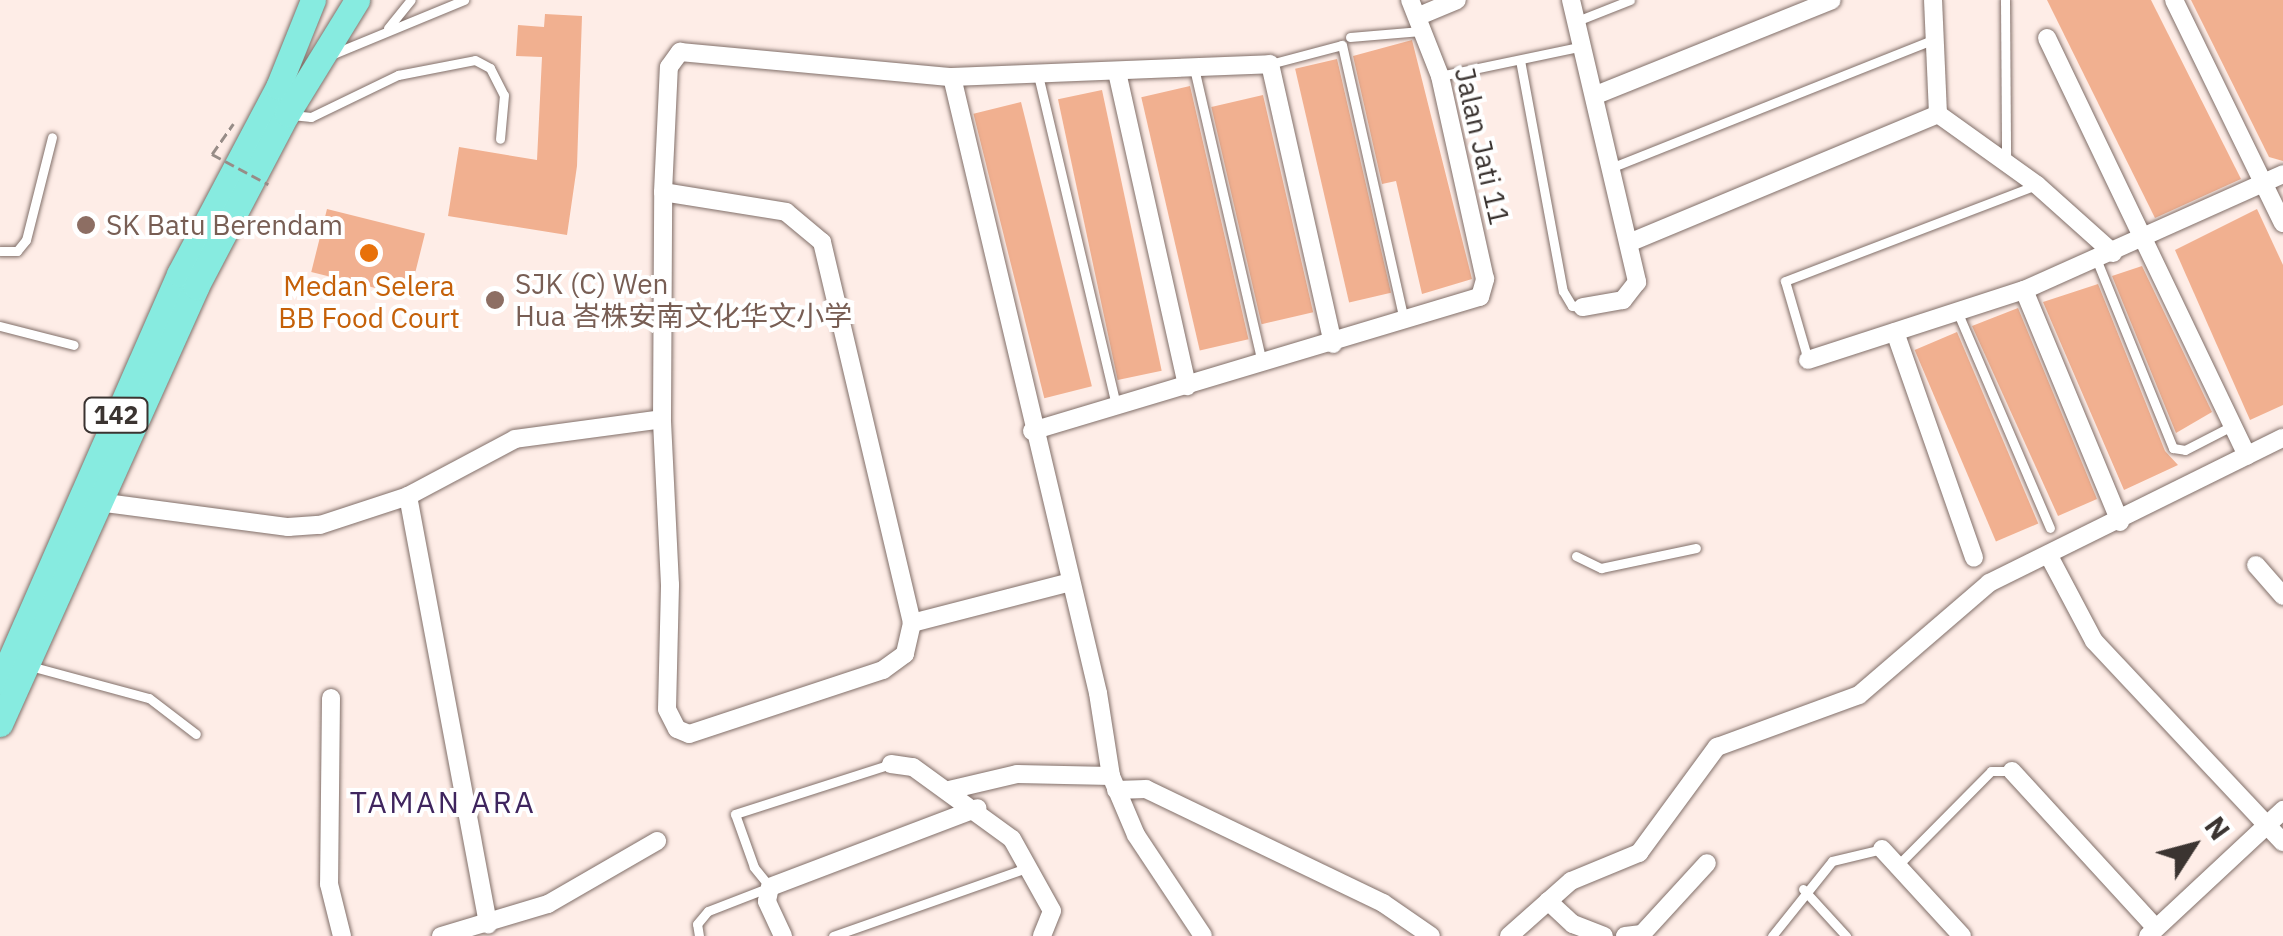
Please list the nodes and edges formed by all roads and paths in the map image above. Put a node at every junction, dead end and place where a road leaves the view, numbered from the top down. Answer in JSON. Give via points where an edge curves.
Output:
{"nodes":[{"id":1,"x":302,"y":0,"type":"edge"},
{"id":2,"x":313,"y":0,"type":"edge"},
{"id":3,"x":357,"y":0,"type":"edge"},
{"id":4,"x":412,"y":0,"type":"edge"},
{"id":5,"x":464,"y":0,"type":"edge"},
{"id":6,"x":1457,"y":0,"type":"edge"},
{"id":7,"x":1571,"y":0,"type":"edge"},
{"id":8,"x":1630,"y":0,"type":"edge"},
{"id":9,"x":1832,"y":0,"type":"edge"},
{"id":10,"x":1933,"y":0,"type":"edge"},
{"id":11,"x":2005,"y":0,"type":"edge"},
{"id":12,"x":2174,"y":0,"type":"edge"},
{"id":13,"x":1417,"y":16,"type":"edge"},
{"id":14,"x":1577,"y":20,"type":"junction"},
{"id":15,"x":386,"y":30,"type":"junction"},
{"id":16,"x":1350,"y":37,"type":"dead end"},
{"id":17,"x":2048,"y":38,"type":"dead end"},
{"id":18,"x":1934,"y":39,"type":"junction"},
{"id":19,"x":1584,"y":46,"type":"junction"},
{"id":20,"x":308,"y":52,"type":"junction"},
{"id":21,"x":1520,"y":60,"type":"junction"},
{"id":22,"x":1270,"y":64,"type":"junction"},
{"id":23,"x":1194,"y":68,"type":"junction"},
{"id":24,"x":1117,"y":72,"type":"junction"},
{"id":25,"x":1038,"y":74,"type":"junction"},
{"id":26,"x":1440,"y":76,"type":"junction"},
{"id":27,"x":952,"y":77,"type":"junction"},
{"id":28,"x":1596,"y":94,"type":"junction"},
{"id":29,"x":288,"y":114,"type":"junction"},
{"id":30,"x":1938,"y":114,"type":"junction"},
{"id":31,"x":236,"y":118,"type":"dead end"},
{"id":32,"x":52,"y":137,"type":"dead end"},
{"id":33,"x":500,"y":138,"type":"dead end"},
{"id":34,"x":2006,"y":163,"type":"junction"},
{"id":35,"x":1613,"y":167,"type":"junction"},
{"id":36,"x":2283,"y":174,"type":"edge"},
{"id":37,"x":2264,"y":182,"type":"junction"},
{"id":38,"x":268,"y":184,"type":"dead end"},
{"id":39,"x":2037,"y":185,"type":"junction"},
{"id":40,"x":663,"y":192,"type":"junction"},
{"id":41,"x":2283,"y":224,"type":"edge"},
{"id":42,"x":2146,"y":240,"type":"junction"},
{"id":43,"x":1631,"y":242,"type":"junction"},
{"id":44,"x":0,"y":252,"type":"edge"},
{"id":45,"x":2105,"y":257,"type":"junction"},
{"id":46,"x":2024,"y":290,"type":"junction"},
{"id":47,"x":1583,"y":308,"type":"joint"},
{"id":48,"x":1957,"y":312,"type":"junction"},
{"id":49,"x":1404,"y":324,"type":"junction"},
{"id":50,"x":0,"y":326,"type":"edge"},
{"id":51,"x":1895,"y":332,"type":"junction"},
{"id":52,"x":1333,"y":344,"type":"junction"},
{"id":53,"x":74,"y":345,"type":"dead end"},
{"id":54,"x":1808,"y":360,"type":"joint"},
{"id":55,"x":1262,"y":364,"type":"junction"},
{"id":56,"x":1187,"y":386,"type":"junction"},
{"id":57,"x":1116,"y":406,"type":"junction"},
{"id":58,"x":662,"y":418,"type":"junction"},
{"id":59,"x":2232,"y":425,"type":"junction"},
{"id":60,"x":1032,"y":431,"type":"junction"},
{"id":61,"x":2283,"y":438,"type":"edge"},
{"id":62,"x":2247,"y":456,"type":"junction"},
{"id":63,"x":408,"y":496,"type":"junction"},
{"id":64,"x":98,"y":502,"type":"junction"},
{"id":65,"x":2120,"y":522,"type":"junction"},
{"id":66,"x":2050,"y":528,"type":"dead end"},
{"id":67,"x":1696,"y":548,"type":"dead end"},
{"id":68,"x":1576,"y":556,"type":"dead end"},
{"id":69,"x":2049,"y":556,"type":"junction"},
{"id":70,"x":1974,"y":558,"type":"dead end"},
{"id":71,"x":2256,"y":565,"type":"dead end"},
{"id":72,"x":1067,"y":583,"type":"junction"},
{"id":73,"x":2283,"y":596,"type":"edge"},
{"id":74,"x":912,"y":622,"type":"junction"},
{"id":75,"x":30,"y":666,"type":"junction"},
{"id":76,"x":0,"y":682,"type":"edge"},
{"id":77,"x":330,"y":698,"type":"dead end"},
{"id":78,"x":0,"y":724,"type":"edge"},
{"id":79,"x":196,"y":734,"type":"dead end"},
{"id":80,"x":891,"y":764,"type":"joint"},
{"id":81,"x":2012,"y":772,"type":"joint"},
{"id":82,"x":1113,"y":783,"type":"junction"},
{"id":83,"x":949,"y":790,"type":"junction"},
{"id":84,"x":978,"y":808,"type":"junction"},
{"id":85,"x":2283,"y":810,"type":"edge"},
{"id":86,"x":2267,"y":826,"type":"junction"},
{"id":87,"x":656,"y":841,"type":"dead end"},
{"id":88,"x":2283,"y":842,"type":"edge"},
{"id":89,"x":1882,"y":850,"type":"joint"},
{"id":90,"x":1707,"y":863,"type":"dead end"},
{"id":91,"x":1900,"y":863,"type":"junction"},
{"id":92,"x":1032,"y":866,"type":"junction"},
{"id":93,"x":770,"y":887,"type":"junction"},
{"id":94,"x":1803,"y":889,"type":"junction"},
{"id":95,"x":1548,"y":901,"type":"junction"},
{"id":96,"x":488,"y":924,"type":"junction"},
{"id":97,"x":2152,"y":932,"type":"edge"},
{"id":98,"x":342,"y":936,"type":"edge"},
{"id":99,"x":440,"y":936,"type":"edge"},
{"id":100,"x":699,"y":936,"type":"edge"},
{"id":101,"x":783,"y":936,"type":"edge"},
{"id":102,"x":834,"y":936,"type":"edge"},
{"id":103,"x":1042,"y":936,"type":"edge"},
{"id":104,"x":1203,"y":936,"type":"edge"},
{"id":105,"x":1432,"y":936,"type":"edge"},
{"id":106,"x":1509,"y":936,"type":"edge"},
{"id":107,"x":1604,"y":936,"type":"edge"},
{"id":108,"x":1625,"y":936,"type":"edge"},
{"id":109,"x":1772,"y":936,"type":"edge"},
{"id":110,"x":1846,"y":936,"type":"edge"},
{"id":111,"x":1962,"y":936,"type":"edge"}],
"edges":[{"from":1,"to":20,"type":"lane"},
{"from":2,"to":20,"type":"main road","number":"142"},
{"from":3,"to":20,"type":"main road","number":"142"},
{"from":4,"to":15,"type":"lane"},
{"from":5,"to":15,"type":"lane"},
{"from":6,"to":13,"type":"street"},
{"from":7,"to":14,"type":"street"},
{"from":8,"to":14,"type":"lane"},
{"from":9,"to":28,"type":"street"},
{"from":10,"to":18,"type":"street"},
{"from":11,"to":34,"type":"lane"},
{"from":12,"to":37,"type":"street"},
{"from":13,"to":16,"type":"lane"},
{"from":13,"to":26,"type":"street","name":"Jalan Jati 11"},
{"from":14,"to":19,"type":"street"},
{"from":15,"to":20,"type":"lane"},
{"from":17,"to":42,"type":"street"},
{"from":18,"to":30,"type":"street"},
{"from":18,"to":35,"type":"lane"},
{"from":19,"to":21,"type":"lane"},
{"from":19,"to":28,"type":"street"},
{"from":20,"to":29,"type":"main road","number":"142"},
{"from":20,"to":76,"type":"main road","number":"142","via":[[242,153],[179,274]]},
{"from":21,"to":26,"type":"lane"},
{"from":21,"to":47,"type":"lane","via":[[1563,292],[1572,306]]},
{"from":22,"to":23,"type":"street"},
{"from":22,"to":49,"type":"lane","via":[[1342,45]]},
{"from":22,"to":52,"type":"street"},
{"from":23,"to":24,"type":"street"},
{"from":23,"to":55,"type":"lane"},
{"from":24,"to":25,"type":"street"},
{"from":24,"to":56,"type":"street"},
{"from":25,"to":27,"type":"street"},
{"from":25,"to":57,"type":"lane"},
{"from":26,"to":49,"type":"street","name":"Jalan Jati 11","via":[[1485,280],[1472,304]]},
{"from":27,"to":40,"type":"street","via":[[680,52],[669,67]]},
{"from":27,"to":60,"type":"street"},
{"from":28,"to":35,"type":"street"},
{"from":29,"to":33,"type":"lane","via":[[311,118],[398,75],[476,60],[490,68],[504,95]]},
{"from":29,"to":64,"type":"main road","number":"142","via":[[196,287]]},
{"from":30,"to":34,"type":"street"},
{"from":30,"to":43,"type":"street"},
{"from":31,"to":38,"type":"path","bridge":true,"via":[[212,154]]},
{"from":32,"to":44,"type":"lane","via":[[26,240],[18,250]]},
{"from":34,"to":39,"type":"street"},
{"from":35,"to":43,"type":"street"},
{"from":36,"to":37,"type":"street"},
{"from":37,"to":41,"type":"street"},
{"from":37,"to":42,"type":"street"},
{"from":39,"to":45,"type":"street"},
{"from":39,"to":54,"type":"lane","via":[[1785,282]]},
{"from":40,"to":58,"type":"street"},
{"from":40,"to":74,"type":"street","via":[[786,212],[822,242]]},
{"from":42,"to":45,"type":"street"},
{"from":42,"to":59,"type":"street"},
{"from":43,"to":47,"type":"street","via":[[1633,292]]},
{"from":45,"to":46,"type":"street"},
{"from":45,"to":59,"type":"lane","via":[[2174,448],[2185,450]]},
{"from":46,"to":48,"type":"street"},
{"from":46,"to":65,"type":"street"},
{"from":48,"to":51,"type":"street"},
{"from":48,"to":66,"type":"lane"},
{"from":49,"to":52,"type":"street"},
{"from":50,"to":53,"type":"lane"},
{"from":51,"to":54,"type":"street"},
{"from":51,"to":70,"type":"street"},
{"from":52,"to":55,"type":"street"},
{"from":55,"to":56,"type":"street"},
{"from":56,"to":57,"type":"street"},
{"from":57,"to":60,"type":"street"},
{"from":58,"to":63,"type":"street","via":[[516,439]]},
{"from":58,"to":74,"type":"street","via":[[670,585],[666,709],[677,729],[700,732],[883,670],[906,654]]},
{"from":59,"to":62,"type":"street"},
{"from":60,"to":72,"type":"street"},
{"from":61,"to":62,"type":"street"},
{"from":62,"to":65,"type":"street"},
{"from":63,"to":64,"type":"street","via":[[348,518],[288,528]]},
{"from":63,"to":96,"type":"street"},
{"from":64,"to":75,"type":"main road","number":"142"},
{"from":65,"to":69,"type":"street"},
{"from":67,"to":68,"type":"lane","via":[[1601,568]]},
{"from":69,"to":86,"type":"street","via":[[2094,640]]},
{"from":69,"to":95,"type":"street","via":[[1974,594],[1859,695],[1717,747],[1639,853],[1590,870]]},
{"from":71,"to":73,"type":"street"},
{"from":72,"to":74,"type":"street"},
{"from":72,"to":82,"type":"street","via":[[1098,693]]},
{"from":75,"to":78,"type":"main road","number":"142"},
{"from":75,"to":79,"type":"lane","via":[[149,698]]},
{"from":77,"to":98,"type":"street","via":[[329,884]]},
{"from":80,"to":83,"type":"street","via":[[913,767]]},
{"from":80,"to":93,"type":"lane","via":[[735,814],[751,861]]},
{"from":81,"to":91,"type":"lane","via":[[1990,771]]},
{"from":81,"to":97,"type":"street"},
{"from":82,"to":83,"type":"street","via":[[1017,774]]},
{"from":82,"to":104,"type":"street","via":[[1136,835]]},
{"from":82,"to":105,"type":"street","via":[[1146,789],[1383,904]]},
{"from":83,"to":84,"type":"street"},
{"from":84,"to":92,"type":"street"},
{"from":84,"to":93,"type":"street"},
{"from":85,"to":86,"type":"street"},
{"from":86,"to":88,"type":"street"},
{"from":86,"to":97,"type":"street"},
{"from":87,"to":96,"type":"street","via":[[548,904]]},
{"from":89,"to":91,"type":"street"},
{"from":89,"to":94,"type":"lane","via":[[1844,853]]},
{"from":90,"to":108,"type":"street","via":[[1642,934]]},
{"from":91,"to":111,"type":"street"},
{"from":92,"to":102,"type":"lane"},
{"from":92,"to":103,"type":"street","via":[[1052,911]]},
{"from":93,"to":100,"type":"lane","via":[[708,911],[697,924]]},
{"from":93,"to":101,"type":"street","via":[[767,901]]},
{"from":94,"to":109,"type":"lane"},
{"from":94,"to":110,"type":"lane"},
{"from":95,"to":106,"type":"street"},
{"from":95,"to":107,"type":"street","via":[[1573,924]]},
{"from":96,"to":99,"type":"street"}]}
